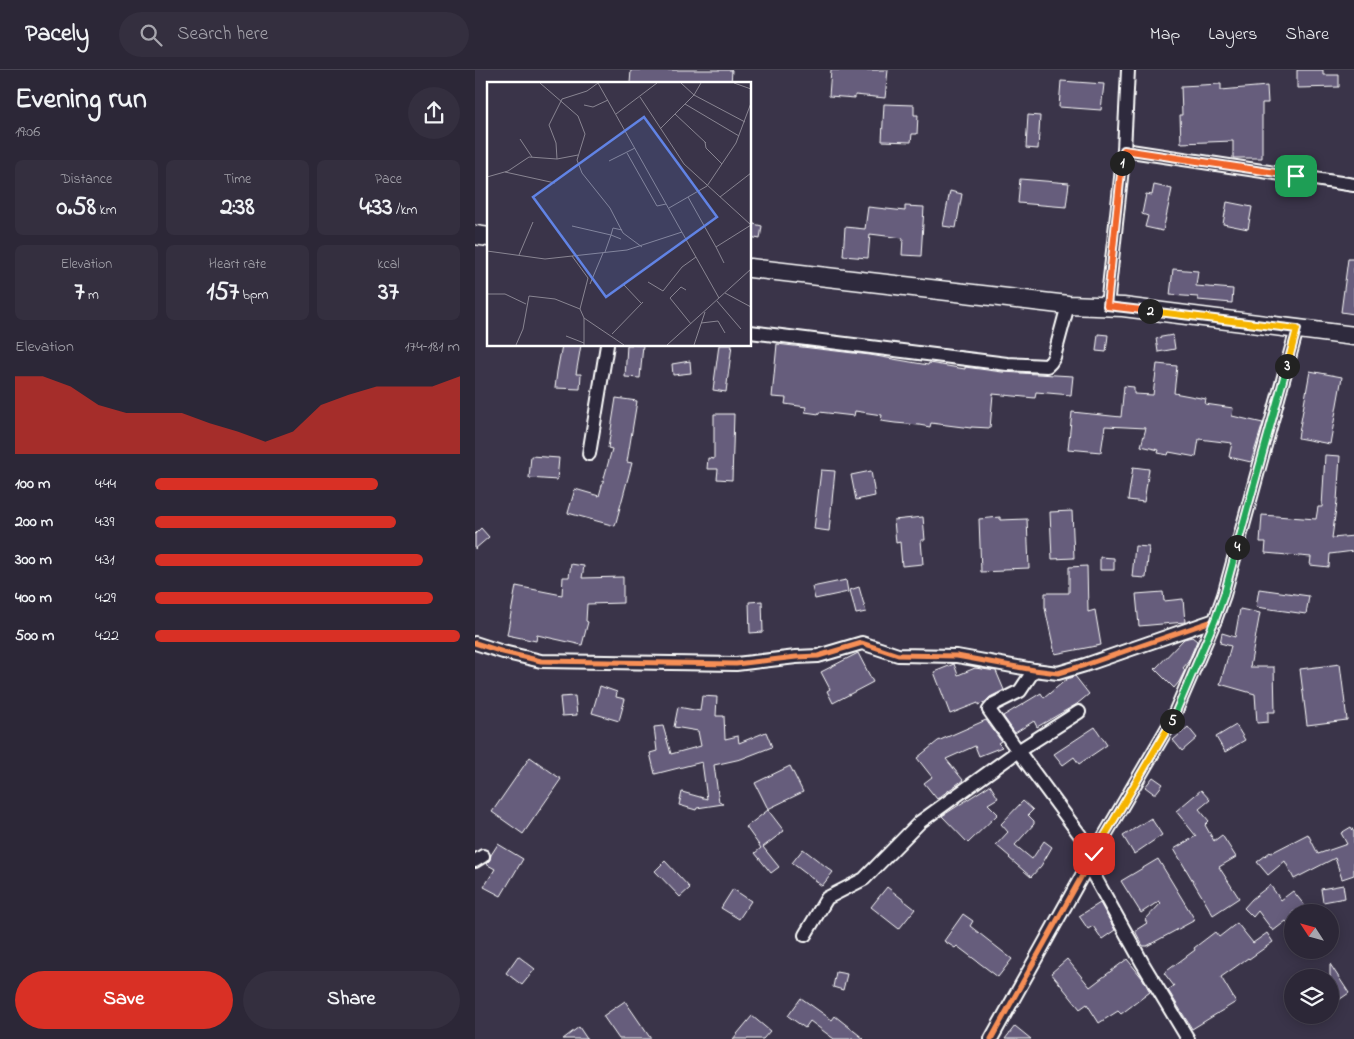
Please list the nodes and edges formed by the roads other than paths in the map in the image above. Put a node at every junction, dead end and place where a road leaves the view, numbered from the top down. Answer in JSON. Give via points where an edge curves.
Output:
{"nodes":[{"id":1,"x":1128,"y":70,"type":"edge"},
{"id":2,"x":1124,"y":150,"type":"junction"},
{"id":3,"x":1354,"y":185,"type":"edge"},
{"id":4,"x":751,"y":268,"type":"edge"},
{"id":5,"x":1068,"y":305,"type":"junction"},
{"id":6,"x":1107,"y":306,"type":"junction"},
{"id":7,"x":1297,"y":329,"type":"junction"},
{"id":8,"x":751,"y":332,"type":"edge"},
{"id":9,"x":1354,"y":336,"type":"edge"},
{"id":10,"x":607,"y":346,"type":"edge"},
{"id":11,"x":589,"y":454,"type":"dead end"},
{"id":12,"x":1215,"y":620,"type":"junction"},
{"id":13,"x":475,"y":643,"type":"edge"},
{"id":14,"x":1033,"y":670,"type":"junction"},
{"id":15,"x":1079,"y":712,"type":"dead end"},
{"id":16,"x":1018,"y":751,"type":"junction"},
{"id":17,"x":1091,"y":860,"type":"junction"},
{"id":18,"x":805,"y":935,"type":"dead end"},
{"id":19,"x":991,"y":1039,"type":"edge"},
{"id":20,"x":1188,"y":1039,"type":"edge"}],
"edges":[{"from":1,"to":2,"type":"street"},
{"from":2,"to":3,"type":"street"},
{"from":2,"to":6,"type":"street"},
{"from":4,"to":5,"type":"street"},
{"from":5,"to":6,"type":"street"},
{"from":5,"to":8,"type":"street","via":[[1054,357],[1047,366],[997,363]]},
{"from":6,"to":7,"type":"street"},
{"from":7,"to":9,"type":"street"},
{"from":7,"to":12,"type":"street"},
{"from":10,"to":11,"type":"street"},
{"from":12,"to":14,"type":"street","via":[[1058,673]]},
{"from":12,"to":17,"type":"street","via":[[1171,722]]},
{"from":13,"to":14,"type":"street","via":[[541,661],[736,664],[818,656],[862,643],[898,655],[957,656]]},
{"from":14,"to":16,"type":"street","via":[[1020,691],[994,704],[989,710]]},
{"from":15,"to":16,"type":"street"},
{"from":16,"to":17,"type":"street"},
{"from":16,"to":18,"type":"street","via":[[921,822],[864,879],[827,898]]},
{"from":17,"to":19,"type":"street"},
{"from":17,"to":20,"type":"street","via":[[1143,964]]}]}
